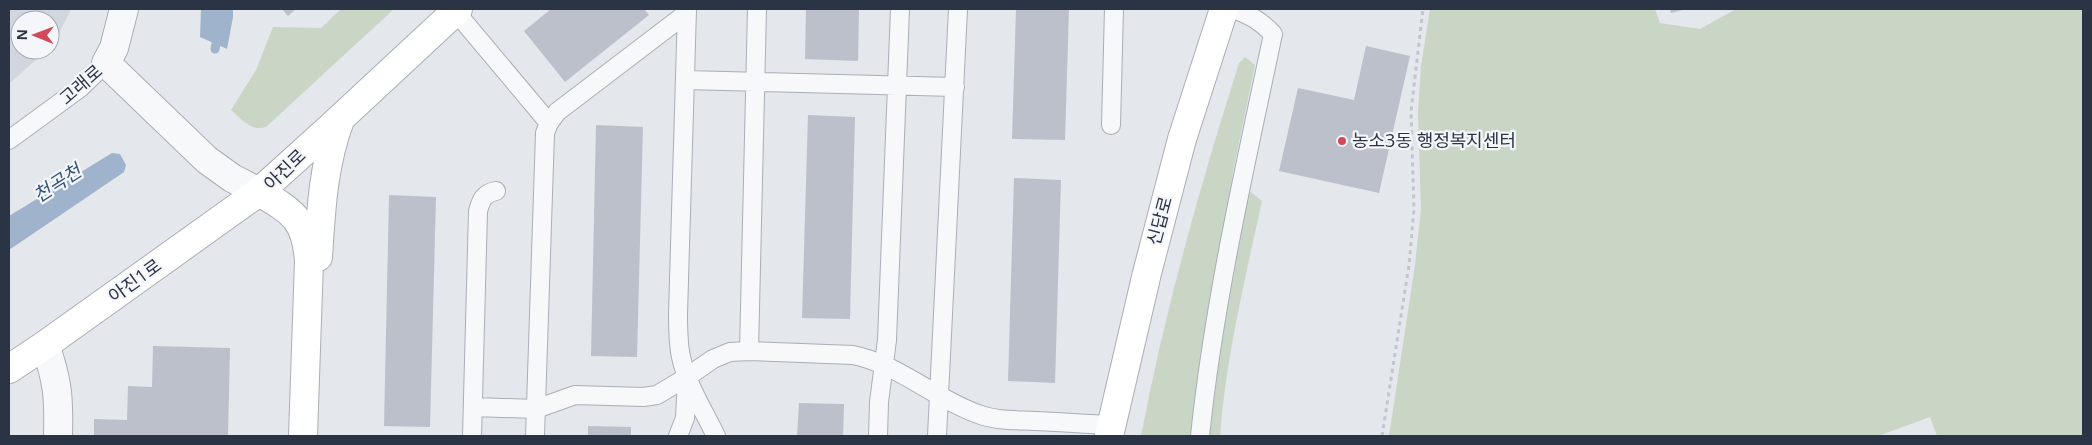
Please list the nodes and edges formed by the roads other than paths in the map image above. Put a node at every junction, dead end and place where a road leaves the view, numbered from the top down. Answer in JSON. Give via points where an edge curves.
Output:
{"nodes":[{"id":1,"x":124,"y":9,"type":"edge"},
{"id":2,"x":758,"y":9,"type":"edge"},
{"id":3,"x":900,"y":9,"type":"edge"},
{"id":4,"x":958,"y":9,"type":"edge"},
{"id":5,"x":1114,"y":9,"type":"edge"},
{"id":6,"x":1224,"y":9,"type":"edge"},
{"id":7,"x":1234,"y":9,"type":"edge"},
{"id":8,"x":456,"y":10,"type":"edge"},
{"id":9,"x":687,"y":11,"type":"edge"},
{"id":10,"x":106,"y":64,"type":"junction"},
{"id":11,"x":685,"y":80,"type":"junction"},
{"id":12,"x":756,"y":82,"type":"junction"},
{"id":13,"x":897,"y":85,"type":"junction"},
{"id":14,"x":955,"y":87,"type":"junction"},
{"id":15,"x":341,"y":118,"type":"junction"},
{"id":16,"x":549,"y":122,"type":"junction"},
{"id":17,"x":1111,"y":125,"type":"dead end"},
{"id":18,"x":9,"y":140,"type":"edge"},
{"id":19,"x":496,"y":191,"type":"dead end"},
{"id":20,"x":259,"y":192,"type":"junction"},
{"id":21,"x":306,"y":340,"type":"junction"},
{"id":22,"x":45,"y":346,"type":"junction"},
{"id":23,"x":749,"y":351,"type":"junction"},
{"id":24,"x":884,"y":365,"type":"junction"},
{"id":25,"x":9,"y":369,"type":"edge"},
{"id":26,"x":687,"y":377,"type":"junction"},
{"id":27,"x":940,"y":397,"type":"junction"},
{"id":28,"x":473,"y":407,"type":"junction"},
{"id":29,"x":536,"y":409,"type":"junction"},
{"id":30,"x":1110,"y":430,"type":"edge"},
{"id":31,"x":58,"y":436,"type":"edge"},
{"id":32,"x":303,"y":436,"type":"edge"},
{"id":33,"x":472,"y":436,"type":"edge"},
{"id":34,"x":535,"y":436,"type":"edge"},
{"id":35,"x":678,"y":436,"type":"edge"},
{"id":36,"x":716,"y":436,"type":"edge"},
{"id":37,"x":878,"y":436,"type":"edge"},
{"id":38,"x":937,"y":436,"type":"edge"},
{"id":39,"x":1200,"y":436,"type":"edge"}],
"edges":[{"from":1,"to":10,"type":"street","name":"고래로","via":[[114,48]]},
{"from":2,"to":12,"type":"lane"},
{"from":3,"to":13,"type":"lane"},
{"from":4,"to":14,"type":"lane"},
{"from":5,"to":17,"type":"lane"},
{"from":6,"to":30,"type":"street","name":"신답로","via":[[1180,149]]},
{"from":7,"to":39,"type":"lane","via":[[1262,22],[1273,34],[1220,296]]},
{"from":8,"to":15,"type":"street","name":"아진로"},
{"from":8,"to":16,"type":"lane"},
{"from":9,"to":11,"type":"lane"},
{"from":9,"to":16,"type":"lane","via":[[557,112]]},
{"from":10,"to":18,"type":"lane","name":"고래로","via":[[80,88]]},
{"from":10,"to":20,"type":"street","via":[[207,160]]},
{"from":11,"to":12,"type":"lane"},
{"from":11,"to":26,"type":"lane","via":[[678,314],[681,357]]},
{"from":12,"to":13,"type":"lane"},
{"from":12,"to":23,"type":"lane"},
{"from":13,"to":14,"type":"lane"},
{"from":13,"to":24,"type":"lane"},
{"from":14,"to":27,"type":"lane"},
{"from":15,"to":20,"type":"street","name":"아진로"},
{"from":15,"to":21,"type":"street","via":[[324,177],[315,296]]},
{"from":16,"to":29,"type":"lane","via":[[545,133]]},
{"from":19,"to":28,"type":"lane","via":[[485,196],[478,211]]},
{"from":20,"to":21,"type":"street","name":"아진로","via":[[296,217],[308,242]]},
{"from":20,"to":22,"type":"street","name":"아진1로"},
{"from":21,"to":32,"type":"street","name":"아진로"},
{"from":22,"to":25,"type":"street","name":"아진1로"},
{"from":22,"to":31,"type":"street","via":[[55,373],[59,402]]},
{"from":23,"to":24,"type":"lane","via":[[854,355]]},
{"from":23,"to":26,"type":"lane","via":[[730,352]]},
{"from":24,"to":27,"type":"lane"},
{"from":24,"to":37,"type":"lane"},
{"from":26,"to":29,"type":"lane","via":[[657,395],[575,395]]},
{"from":26,"to":35,"type":"lane","via":[[685,418]]},
{"from":26,"to":36,"type":"lane"},
{"from":27,"to":30,"type":"lane","via":[[980,415],[1004,420]]},
{"from":27,"to":38,"type":"lane"},
{"from":28,"to":29,"type":"lane"},
{"from":28,"to":33,"type":"lane"},
{"from":29,"to":34,"type":"lane"}]}
